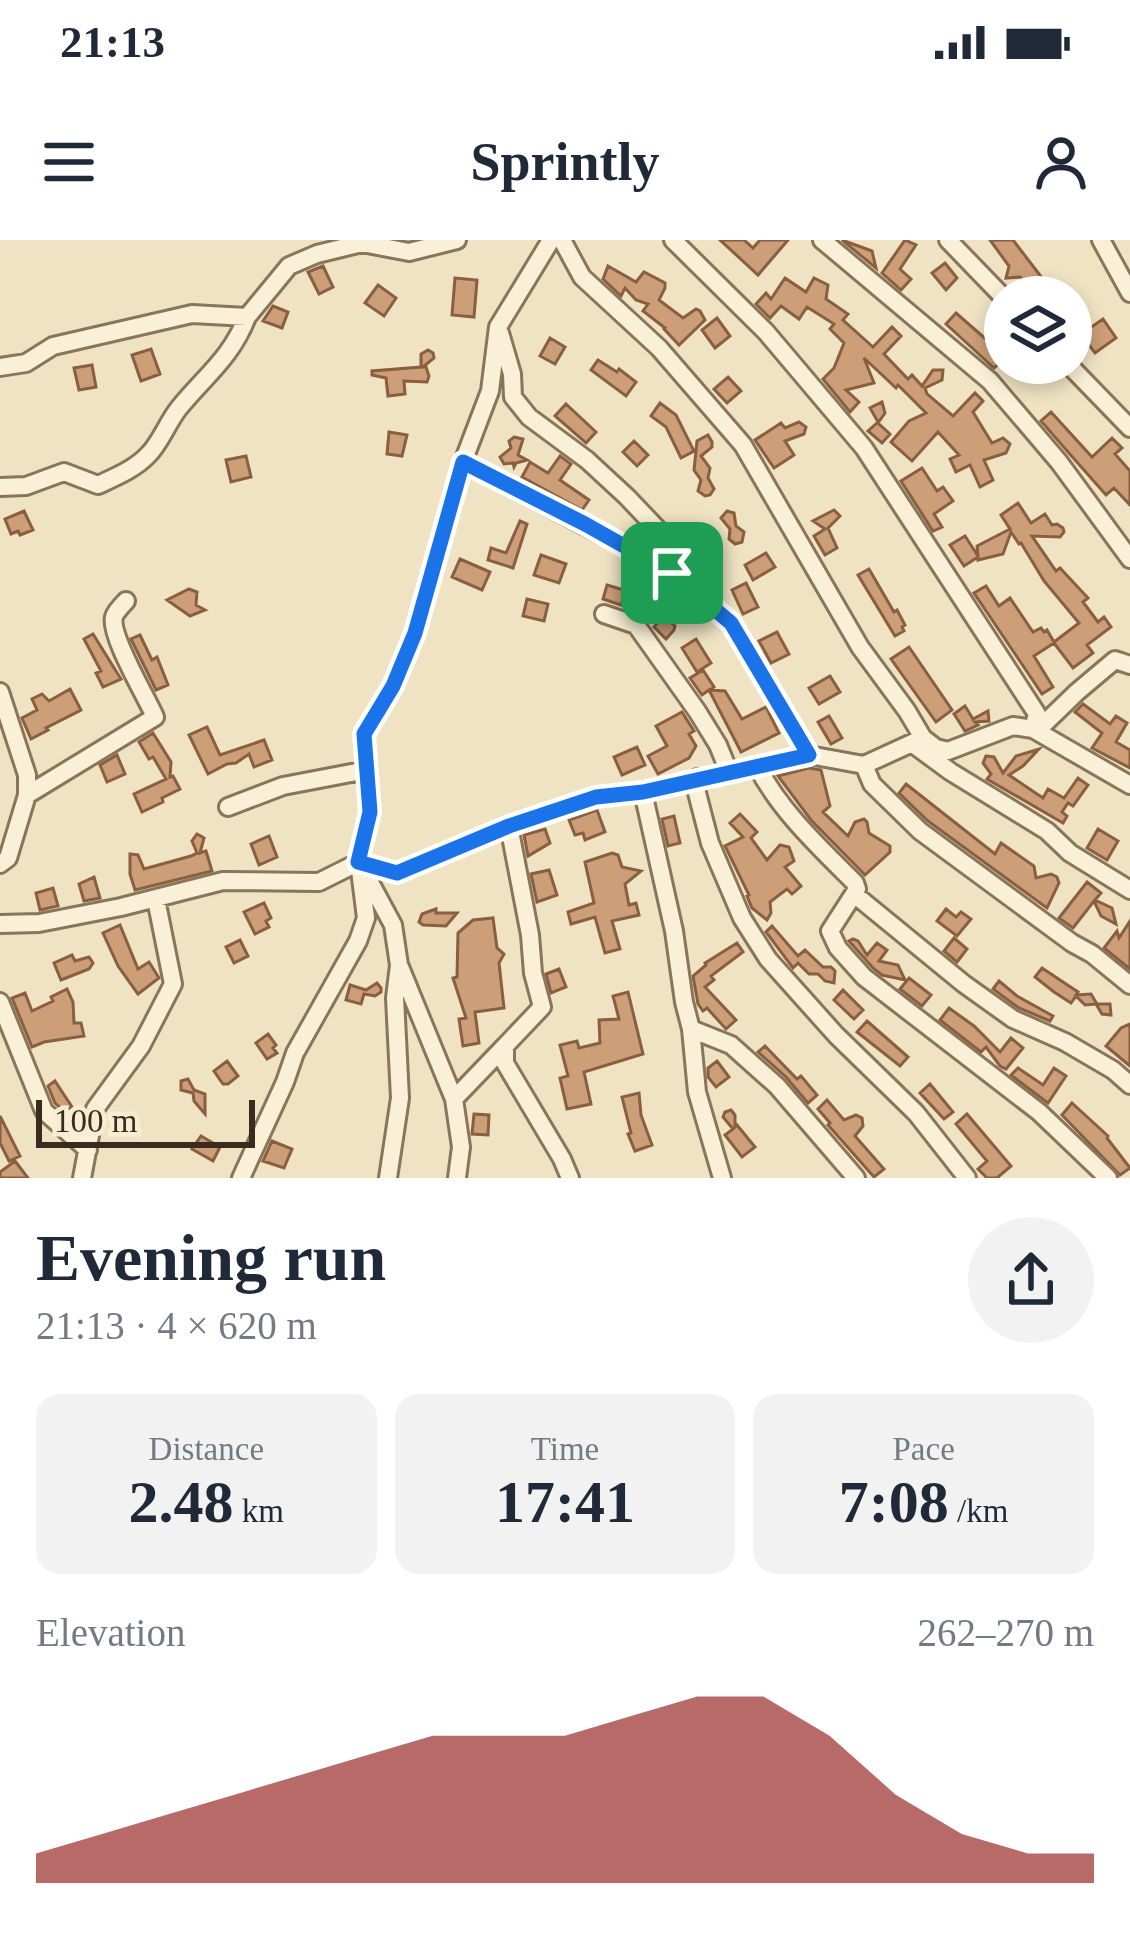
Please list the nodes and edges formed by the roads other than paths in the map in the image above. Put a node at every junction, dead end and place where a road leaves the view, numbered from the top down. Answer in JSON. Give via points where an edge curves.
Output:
{"nodes":[{"id":1,"x":457,"y":240,"type":"edge"},
{"id":2,"x":551,"y":240,"type":"edge"},
{"id":3,"x":562,"y":240,"type":"edge"},
{"id":4,"x":673,"y":240,"type":"edge"},
{"id":5,"x":822,"y":240,"type":"edge"},
{"id":6,"x":948,"y":240,"type":"edge"},
{"id":7,"x":1101,"y":240,"type":"edge"},
{"id":8,"x":984,"y":277,"type":"edge"},
{"id":9,"x":1130,"y":293,"type":"edge"},
{"id":10,"x":247,"y":317,"type":"junction"},
{"id":11,"x":498,"y":327,"type":"junction"},
{"id":12,"x":0,"y":367,"type":"edge"},
{"id":13,"x":1087,"y":384,"type":"edge"},
{"id":14,"x":1130,"y":428,"type":"edge"},
{"id":15,"x":463,"y":462,"type":"junction"},
{"id":16,"x":0,"y":487,"type":"edge"},
{"id":17,"x":1130,"y":559,"type":"edge"},
{"id":18,"x":672,"y":573,"type":"junction"},
{"id":19,"x":126,"y":601,"type":"dead end"},
{"id":20,"x":604,"y":614,"type":"dead end"},
{"id":21,"x":1125,"y":658,"type":"edge"},
{"id":22,"x":0,"y":692,"type":"edge"},
{"id":23,"x":1033,"y":729,"type":"junction"},
{"id":24,"x":917,"y":740,"type":"junction"},
{"id":25,"x":809,"y":755,"type":"junction"},
{"id":26,"x":864,"y":765,"type":"junction"},
{"id":27,"x":757,"y":766,"type":"junction"},
{"id":28,"x":367,"y":770,"type":"junction"},
{"id":29,"x":729,"y":772,"type":"junction"},
{"id":30,"x":697,"y":778,"type":"junction"},
{"id":31,"x":1130,"y":784,"type":"edge"},
{"id":32,"x":643,"y":792,"type":"junction"},
{"id":33,"x":27,"y":795,"type":"junction"},
{"id":34,"x":228,"y":807,"type":"dead end"},
{"id":35,"x":509,"y":826,"type":"junction"},
{"id":36,"x":358,"y":862,"type":"junction"},
{"id":37,"x":0,"y":864,"type":"edge"},
{"id":38,"x":1130,"y":890,"type":"edge"},
{"id":39,"x":854,"y":894,"type":"junction"},
{"id":40,"x":156,"y":899,"type":"junction"},
{"id":41,"x":0,"y":923,"type":"edge"},
{"id":42,"x":399,"y":965,"type":"junction"},
{"id":43,"x":1130,"y":985,"type":"edge"},
{"id":44,"x":0,"y":1002,"type":"edge"},
{"id":45,"x":691,"y":1029,"type":"junction"},
{"id":46,"x":505,"y":1046,"type":"junction"},
{"id":47,"x":1130,"y":1085,"type":"edge"},
{"id":48,"x":454,"y":1099,"type":"junction"},
{"id":49,"x":88,"y":1150,"type":"junction"},
{"id":50,"x":82,"y":1178,"type":"edge"},
{"id":51,"x":241,"y":1178,"type":"edge"},
{"id":52,"x":388,"y":1178,"type":"edge"},
{"id":53,"x":457,"y":1178,"type":"edge"},
{"id":54,"x":570,"y":1178,"type":"edge"},
{"id":55,"x":722,"y":1178,"type":"edge"},
{"id":56,"x":856,"y":1178,"type":"edge"},
{"id":57,"x":968,"y":1178,"type":"edge"},
{"id":58,"x":1108,"y":1178,"type":"edge"}],
"edges":[{"from":1,"to":10,"type":"street","via":[[409,252],[362,243],[316,254],[289,266]]},
{"from":2,"to":11,"type":"street"},
{"from":3,"to":24,"type":"street","via":[[582,277],[659,348],[743,445]]},
{"from":4,"to":23,"type":"street","via":[[766,332],[864,448],[1037,714]]},
{"from":5,"to":17,"type":"street","via":[[990,381]]},
{"from":6,"to":8,"type":"street"},
{"from":7,"to":9,"type":"street"},
{"from":10,"to":12,"type":"street","via":[[192,314],[53,346]]},
{"from":10,"to":16,"type":"street","via":[[222,362],[127,472],[98,485],[64,472]]},
{"from":11,"to":15,"type":"street","via":[[490,391]]},
{"from":11,"to":18,"type":"street","via":[[513,397],[651,522],[674,552]]},
{"from":13,"to":14,"type":"street"},
{"from":15,"to":18,"type":"street"},
{"from":15,"to":28,"type":"street","via":[[415,633],[364,734]]},
{"from":18,"to":25,"type":"street","via":[[731,623]]},
{"from":19,"to":33,"type":"street","via":[[114,626],[155,717]]},
{"from":20,"to":29,"type":"street","via":[[637,625],[698,711]]},
{"from":21,"to":23,"type":"street"},
{"from":22,"to":33,"type":"street"},
{"from":23,"to":24,"type":"street","via":[[1013,725],[948,751]]},
{"from":23,"to":31,"type":"street"},
{"from":24,"to":26,"type":"street"},
{"from":24,"to":38,"type":"street","via":[[951,772]]},
{"from":25,"to":26,"type":"street"},
{"from":25,"to":27,"type":"street"},
{"from":26,"to":43,"type":"street","via":[[872,784],[920,831]]},
{"from":27,"to":29,"type":"street"},
{"from":27,"to":39,"type":"street","via":[[855,883]]},
{"from":28,"to":34,"type":"street","via":[[283,786]]},
{"from":28,"to":36,"type":"street","via":[[370,812]]},
{"from":29,"to":30,"type":"street"},
{"from":30,"to":32,"type":"street"},
{"from":30,"to":57,"type":"street","via":[[710,843],[767,959]]},
{"from":32,"to":35,"type":"street","via":[[596,797]]},
{"from":32,"to":45,"type":"street"},
{"from":33,"to":37,"type":"street"},
{"from":35,"to":36,"type":"street","via":[[397,873]]},
{"from":35,"to":46,"type":"street","via":[[542,1007]]},
{"from":36,"to":40,"type":"street","via":[[320,882],[223,881]]},
{"from":36,"to":42,"type":"street","via":[[393,925]]},
{"from":36,"to":51,"type":"street","via":[[366,918],[358,941],[295,1052]]},
{"from":39,"to":47,"type":"street","via":[[1013,1019]]},
{"from":39,"to":58,"type":"street","via":[[830,931],[848,961],[1039,1112]]},
{"from":40,"to":41,"type":"street"},
{"from":40,"to":49,"type":"street","via":[[172,985],[95,1109]]},
{"from":42,"to":48,"type":"street"},
{"from":42,"to":52,"type":"street","via":[[400,1098]]},
{"from":44,"to":49,"type":"street","via":[[44,1111]]},
{"from":45,"to":55,"type":"street","via":[[697,1092]]},
{"from":45,"to":56,"type":"street","via":[[730,1046],[778,1086]]},
{"from":46,"to":48,"type":"street"},
{"from":46,"to":54,"type":"street","via":[[505,1063]]},
{"from":48,"to":53,"type":"street"},
{"from":49,"to":50,"type":"street"}]}
